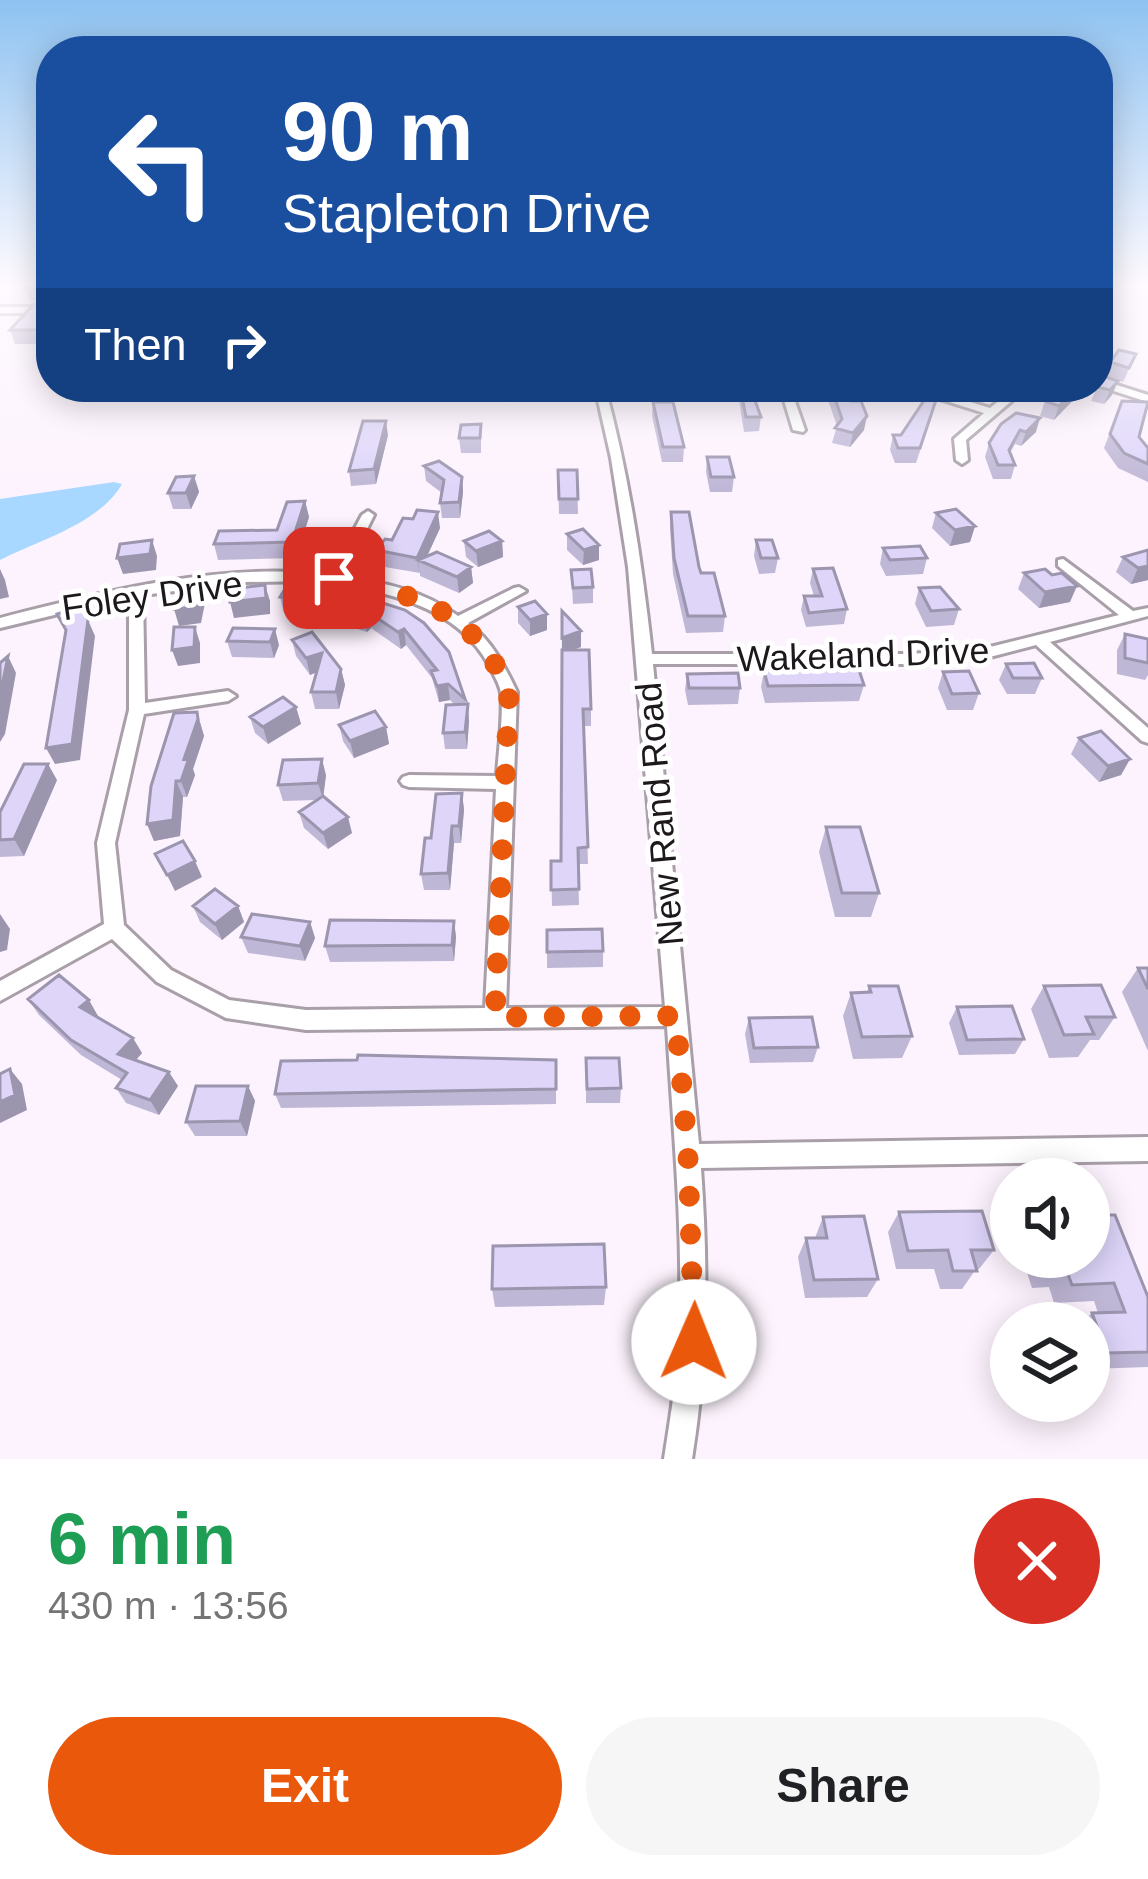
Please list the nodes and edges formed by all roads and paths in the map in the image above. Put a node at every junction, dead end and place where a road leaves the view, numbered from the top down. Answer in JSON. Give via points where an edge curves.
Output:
{"nodes":[{"id":1,"x":1113,"y":387,"type":"edge"},
{"id":2,"x":1148,"y":399,"type":"edge"},
{"id":3,"x":604,"y":402,"type":"edge"},
{"id":4,"x":790,"y":402,"type":"edge"},
{"id":5,"x":960,"y":402,"type":"edge"},
{"id":6,"x":1004,"y":402,"type":"edge"},
{"id":7,"x":991,"y":412,"type":"junction"},
{"id":8,"x":800,"y":430,"type":"dead end"},
{"id":9,"x":962,"y":460,"type":"dead end"},
{"id":10,"x":368,"y":515,"type":"dead end"},
{"id":11,"x":1063,"y":563,"type":"dead end"},
{"id":12,"x":334,"y":578,"type":"junction"},
{"id":13,"x":519,"y":591,"type":"dead end"},
{"id":14,"x":136,"y":593,"type":"junction"},
{"id":15,"x":1148,"y":612,"type":"edge"},
{"id":16,"x":1130,"y":616,"type":"junction"},
{"id":17,"x":458,"y":622,"type":"junction"},
{"id":18,"x":0,"y":623,"type":"edge"},
{"id":19,"x":1040,"y":641,"type":"junction"},
{"id":20,"x":645,"y":659,"type":"junction"},
{"id":21,"x":228,"y":696,"type":"dead end"},
{"id":22,"x":137,"y":710,"type":"junction"},
{"id":23,"x":1148,"y":737,"type":"edge"},
{"id":24,"x":409,"y":781,"type":"dead end"},
{"id":25,"x":506,"y":783,"type":"junction"},
{"id":26,"x":114,"y":928,"type":"junction"},
{"id":27,"x":0,"y":992,"type":"edge"},
{"id":28,"x":676,"y":1016,"type":"junction"},
{"id":29,"x":495,"y":1017,"type":"junction"},
{"id":30,"x":1148,"y":1149,"type":"edge"},
{"id":31,"x":688,"y":1156,"type":"junction"},
{"id":32,"x":678,"y":1459,"type":"edge"}],
"edges":[{"from":1,"to":2,"type":"street"},
{"from":3,"to":20,"type":"street","name":"New Rand Road","via":[[621,466]]},
{"from":4,"to":8,"type":"street"},
{"from":5,"to":7,"type":"street"},
{"from":6,"to":7,"type":"street"},
{"from":7,"to":9,"type":"street","via":[[959,439]]},
{"from":10,"to":12,"type":"street"},
{"from":11,"to":16,"type":"street"},
{"from":12,"to":14,"type":"street","name":"Foley Drive"},
{"from":12,"to":17,"type":"street","name":"Foley Drive","via":[[395,590]]},
{"from":13,"to":17,"type":"street"},
{"from":14,"to":18,"type":"street","name":"Foley Drive"},
{"from":14,"to":22,"type":"street"},
{"from":15,"to":16,"type":"street","name":"Wakeland Drive"},
{"from":16,"to":19,"type":"street","name":"Wakeland Drive"},
{"from":17,"to":25,"type":"street","name":"Foley Drive","via":[[496,661],[509,692]]},
{"from":19,"to":20,"type":"street","name":"Wakeland Drive","via":[[911,659]]},
{"from":19,"to":23,"type":"street"},
{"from":20,"to":28,"type":"street","name":"New Rand Road"},
{"from":21,"to":22,"type":"street"},
{"from":22,"to":26,"type":"street","via":[[106,843]]},
{"from":24,"to":25,"type":"street"},
{"from":25,"to":29,"type":"street","name":"Foley Drive"},
{"from":26,"to":27,"type":"street"},
{"from":26,"to":29,"type":"street","via":[[164,976],[226,1010],[306,1020]]},
{"from":28,"to":29,"type":"street"},
{"from":28,"to":31,"type":"street","name":"New Rand Road"},
{"from":30,"to":31,"type":"street"},
{"from":31,"to":32,"type":"street","name":"New Rand Road","via":[[695,1302]]}]}
